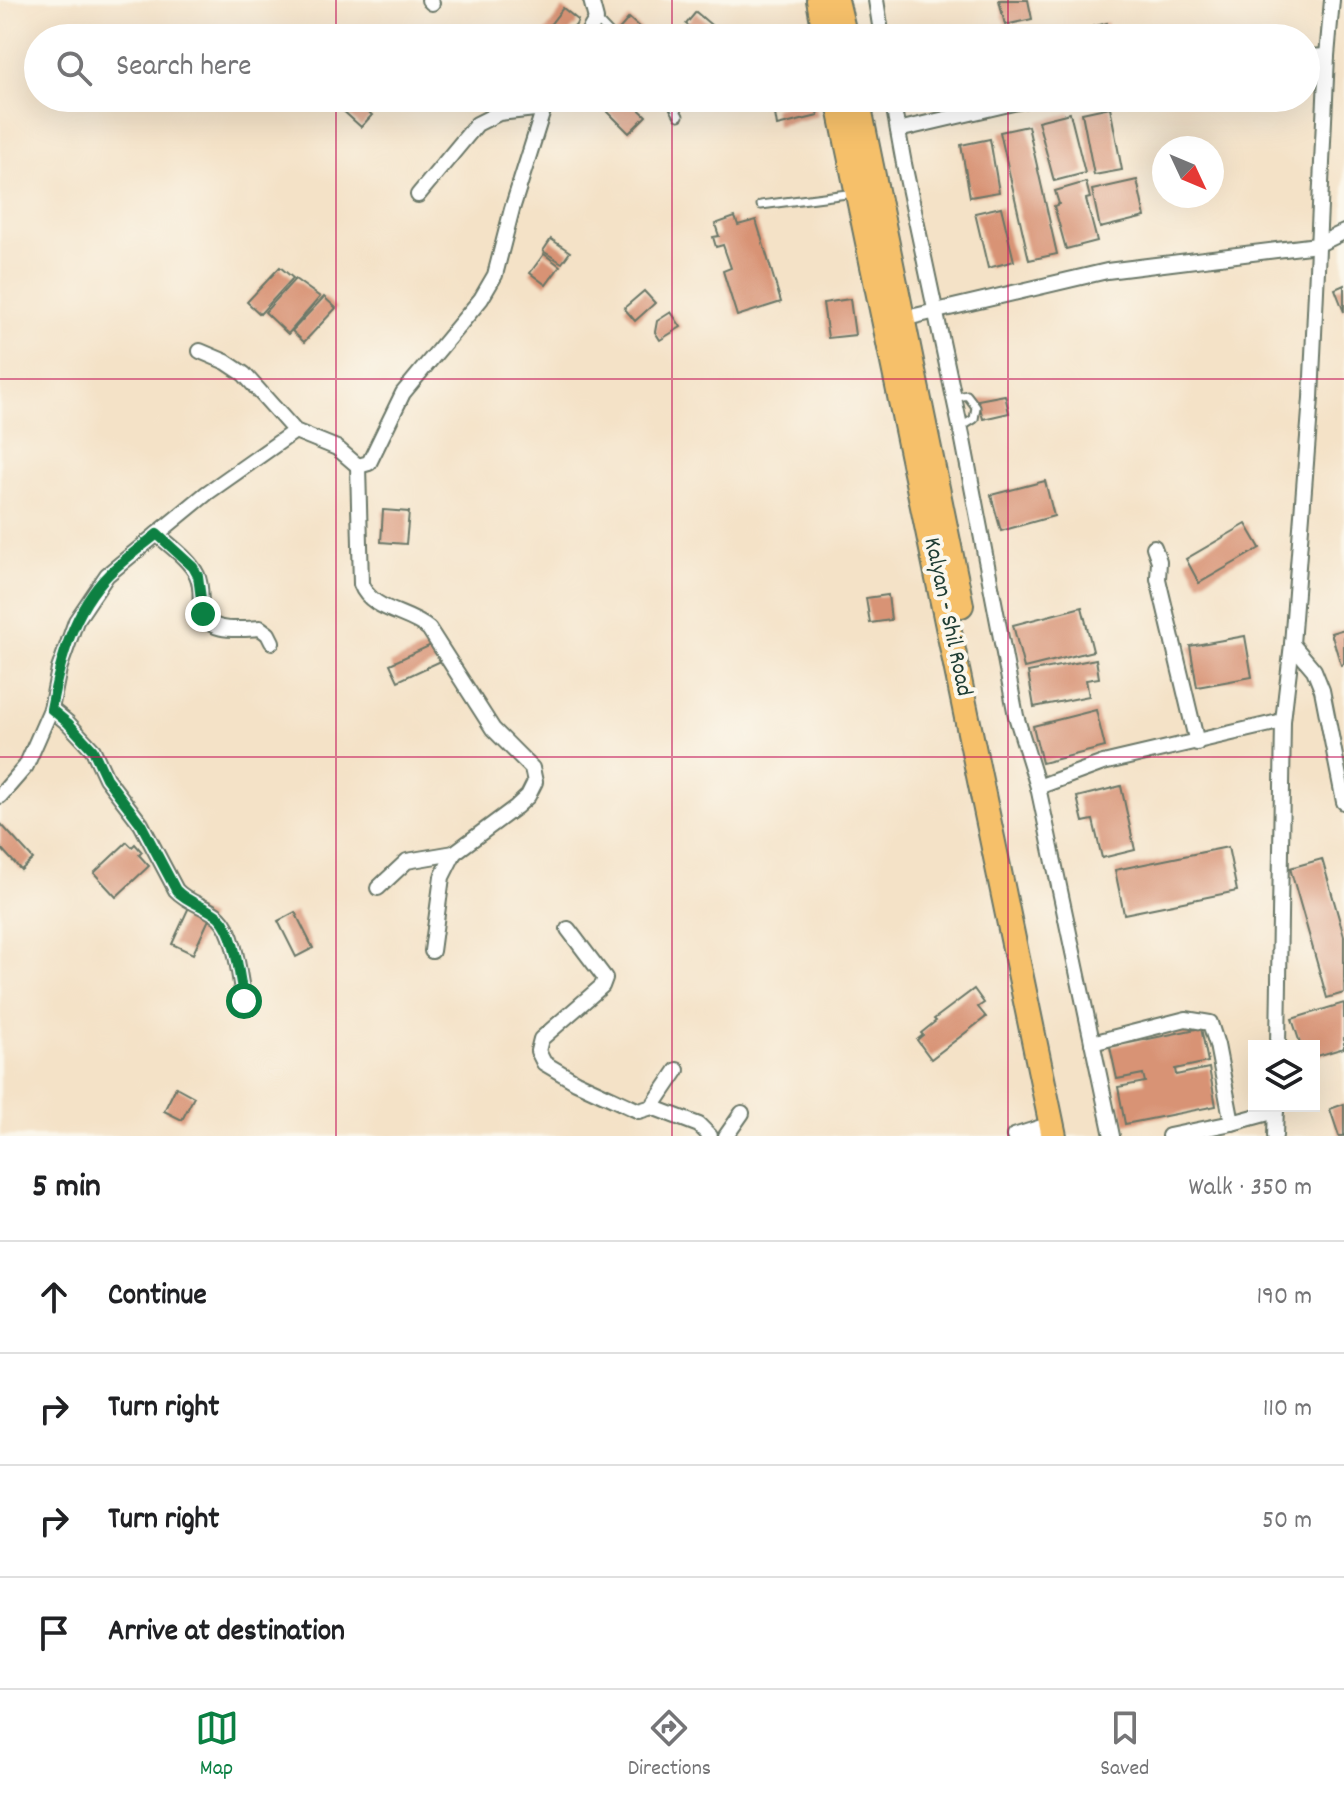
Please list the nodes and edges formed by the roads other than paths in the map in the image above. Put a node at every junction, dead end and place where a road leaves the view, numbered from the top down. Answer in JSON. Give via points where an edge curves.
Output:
{"nodes":[{"id":1,"x":591,"y":0,"type":"edge"},
{"id":2,"x":819,"y":0,"type":"edge"},
{"id":3,"x":836,"y":0,"type":"edge"},
{"id":4,"x":876,"y":0,"type":"edge"},
{"id":5,"x":1332,"y":0,"type":"edge"},
{"id":6,"x":596,"y":19,"type":"junction"},
{"id":7,"x":593,"y":24,"type":"edge"},
{"id":8,"x":601,"y":24,"type":"edge"},
{"id":9,"x":823,"y":24,"type":"edge"},
{"id":10,"x":842,"y":24,"type":"edge"},
{"id":11,"x":880,"y":24,"type":"edge"},
{"id":12,"x":1320,"y":56,"type":"edge"},
{"id":13,"x":1327,"y":56,"type":"junction"},
{"id":14,"x":504,"y":112,"type":"edge"},
{"id":15,"x":542,"y":112,"type":"edge"},
{"id":16,"x":677,"y":112,"type":"edge"},
{"id":17,"x":842,"y":112,"type":"edge"},
{"id":18,"x":859,"y":112,"type":"edge"},
{"id":19,"x":895,"y":112,"type":"edge"},
{"id":20,"x":975,"y":112,"type":"edge"},
{"id":21,"x":679,"y":116,"type":"dead end"},
{"id":22,"x":898,"y":130,"type":"junction"},
{"id":23,"x":867,"y":191,"type":"junction"},
{"id":24,"x":418,"y":195,"type":"dead end"},
{"id":25,"x":761,"y":205,"type":"dead end"},
{"id":26,"x":1344,"y":232,"type":"edge"},
{"id":27,"x":1317,"y":245,"type":"junction"},
{"id":28,"x":936,"y":309,"type":"junction"},
{"id":29,"x":894,"y":321,"type":"junction"},
{"id":30,"x":200,"y":351,"type":"dead end"},
{"id":31,"x":295,"y":431,"type":"junction"},
{"id":32,"x":358,"y":466,"type":"junction"},
{"id":33,"x":157,"y":534,"type":"junction"},
{"id":34,"x":1154,"y":547,"type":"dead end"},
{"id":35,"x":272,"y":642,"type":"dead end"},
{"id":36,"x":1292,"y":644,"type":"junction"},
{"id":37,"x":51,"y":709,"type":"junction"},
{"id":38,"x":1283,"y":721,"type":"junction"},
{"id":39,"x":1197,"y":743,"type":"junction"},
{"id":40,"x":1038,"y":787,"type":"junction"},
{"id":41,"x":0,"y":796,"type":"edge"},
{"id":42,"x":1344,"y":802,"type":"edge"},
{"id":43,"x":454,"y":853,"type":"junction"},
{"id":44,"x":378,"y":888,"type":"dead end"},
{"id":45,"x":568,"y":929,"type":"dead end"},
{"id":46,"x":432,"y":951,"type":"dead end"},
{"id":47,"x":244,"y":1001,"type":"dead end"},
{"id":48,"x":1278,"y":1040,"type":"edge"},
{"id":49,"x":1092,"y":1043,"type":"junction"},
{"id":50,"x":677,"y":1070,"type":"dead end"},
{"id":51,"x":652,"y":1107,"type":"junction"},
{"id":52,"x":1264,"y":1112,"type":"edge"},
{"id":53,"x":1276,"y":1112,"type":"edge"},
{"id":54,"x":742,"y":1113,"type":"dead end"},
{"id":55,"x":1232,"y":1123,"type":"junction"},
{"id":56,"x":1058,"y":1132,"type":"edge"},
{"id":57,"x":710,"y":1136,"type":"edge"},
{"id":58,"x":726,"y":1136,"type":"edge"},
{"id":59,"x":1014,"y":1136,"type":"edge"},
{"id":60,"x":1112,"y":1136,"type":"edge"},
{"id":61,"x":1169,"y":1136,"type":"edge"},
{"id":62,"x":1275,"y":1136,"type":"edge"}],
"edges":[{"from":1,"to":6,"type":"street"},
{"from":2,"to":9,"type":"main road"},
{"from":3,"to":10,"type":"main road"},
{"from":4,"to":11,"type":"street"},
{"from":5,"to":13,"type":"street"},
{"from":6,"to":7,"type":"street"},
{"from":6,"to":8,"type":"lane"},
{"from":12,"to":13,"type":"street"},
{"from":13,"to":27,"type":"street"},
{"from":14,"to":24,"type":"street","via":[[477,124]]},
{"from":15,"to":32,"type":"street","via":[[495,275],[403,393],[369,463]]},
{"from":16,"to":21,"type":"lane"},
{"from":17,"to":23,"type":"main road","name":"Kalyan - Shil Road"},
{"from":18,"to":23,"type":"main road","name":"Kalyan - Shil Road"},
{"from":19,"to":22,"type":"street"},
{"from":20,"to":22,"type":"street"},
{"from":22,"to":28,"type":"street"},
{"from":23,"to":25,"type":"lane"},
{"from":23,"to":29,"type":"main road","name":"Kalyan - Shil Road"},
{"from":26,"to":27,"type":"street"},
{"from":27,"to":28,"type":"street","via":[[1107,271]]},
{"from":27,"to":36,"type":"street"},
{"from":28,"to":29,"type":"street"},
{"from":28,"to":40,"type":"street","via":[[1016,716]]},
{"from":29,"to":56,"type":"main road","name":"Kalyan - Shil Road"},
{"from":30,"to":31,"type":"street","via":[[244,374]]},
{"from":31,"to":32,"type":"street","via":[[337,448]]},
{"from":31,"to":33,"type":"street"},
{"from":32,"to":43,"type":"street","via":[[364,593],[429,629],[493,729],[532,768],[535,782],[528,796]]},
{"from":33,"to":35,"type":"street","via":[[193,567],[207,619],[225,630],[260,628]]},
{"from":33,"to":37,"type":"street","via":[[107,575],[76,621]]},
{"from":34,"to":39,"type":"street"},
{"from":36,"to":38,"type":"street"},
{"from":36,"to":42,"type":"street","via":[[1314,670],[1322,690]]},
{"from":37,"to":41,"type":"street","via":[[26,766]]},
{"from":37,"to":47,"type":"street","via":[[93,750],[176,890],[227,927]]},
{"from":38,"to":39,"type":"street"},
{"from":38,"to":48,"type":"street"},
{"from":39,"to":40,"type":"street","via":[[1103,763]]},
{"from":40,"to":49,"type":"street"},
{"from":43,"to":44,"type":"street","via":[[407,861]]},
{"from":43,"to":46,"type":"street","via":[[442,877]]},
{"from":45,"to":51,"type":"street","via":[[605,978],[541,1039],[538,1051],[544,1063],[566,1077],[639,1111]]},
{"from":49,"to":55,"type":"street","via":[[1186,1019],[1210,1023]]},
{"from":49,"to":60,"type":"street"},
{"from":50,"to":51,"type":"street"},
{"from":51,"to":57,"type":"street","via":[[699,1125]]},
{"from":52,"to":55,"type":"street"},
{"from":53,"to":62,"type":"street"},
{"from":54,"to":58,"type":"street"},
{"from":55,"to":61,"type":"street"},
{"from":56,"to":59,"type":"street"}]}
